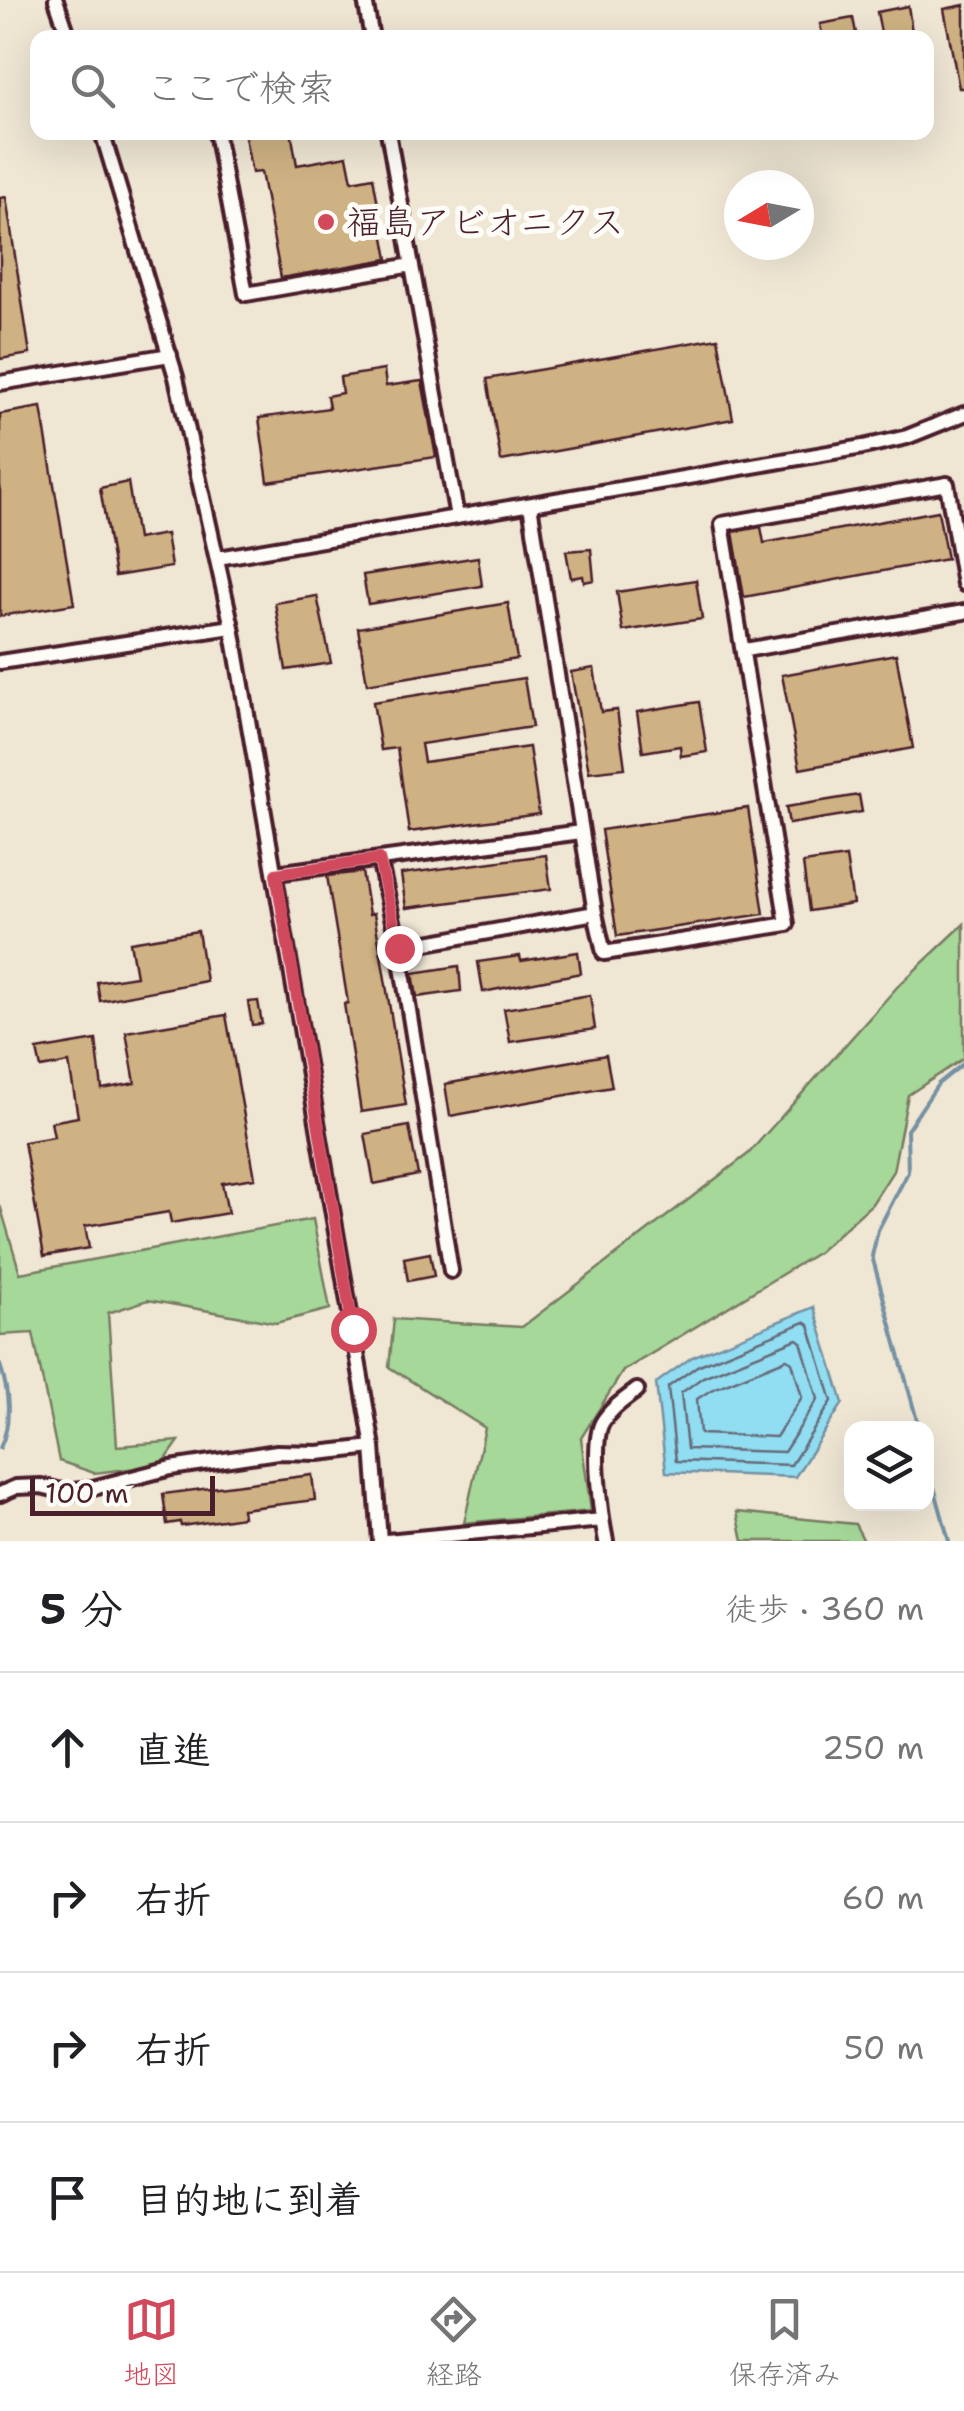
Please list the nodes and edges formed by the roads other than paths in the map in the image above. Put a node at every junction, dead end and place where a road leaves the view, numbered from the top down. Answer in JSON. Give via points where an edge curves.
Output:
{"nodes":[{"id":1,"x":56,"y":0,"type":"edge"},
{"id":2,"x":365,"y":0,"type":"edge"},
{"id":3,"x":66,"y":30,"type":"edge"},
{"id":4,"x":371,"y":30,"type":"edge"},
{"id":5,"x":104,"y":140,"type":"edge"},
{"id":6,"x":217,"y":140,"type":"edge"},
{"id":7,"x":389,"y":140,"type":"edge"},
{"id":8,"x":412,"y":265,"type":"junction"},
{"id":9,"x":170,"y":355,"type":"junction"},
{"id":10,"x":0,"y":383,"type":"edge"},
{"id":11,"x":964,"y":414,"type":"edge"},
{"id":12,"x":530,"y":505,"type":"junction"},
{"id":13,"x":457,"y":516,"type":"junction"},
{"id":14,"x":218,"y":558,"type":"junction"},
{"id":15,"x":964,"y":584,"type":"edge"},
{"id":16,"x":964,"y":612,"type":"edge"},
{"id":17,"x":232,"y":626,"type":"junction"},
{"id":18,"x":745,"y":650,"type":"junction"},
{"id":19,"x":0,"y":662,"type":"edge"},
{"id":20,"x":581,"y":832,"type":"junction"},
{"id":21,"x":379,"y":859,"type":"junction"},
{"id":22,"x":276,"y":874,"type":"junction"},
{"id":23,"x":595,"y":913,"type":"junction"},
{"id":24,"x":399,"y":948,"type":"junction"},
{"id":25,"x":450,"y":1271,"type":"dead end"},
{"id":26,"x":636,"y":1390,"type":"dead end"},
{"id":27,"x":373,"y":1447,"type":"junction"},
{"id":28,"x":0,"y":1494,"type":"edge"},
{"id":29,"x":602,"y":1520,"type":"junction"},
{"id":30,"x":383,"y":1541,"type":"edge"},
{"id":31,"x":606,"y":1541,"type":"edge"}],
"edges":[{"from":1,"to":3,"type":"street"},
{"from":2,"to":4,"type":"street"},
{"from":5,"to":9,"type":"street"},
{"from":6,"to":8,"type":"street","via":[[246,294]]},
{"from":7,"to":8,"type":"street"},
{"from":8,"to":13,"type":"street"},
{"from":9,"to":10,"type":"street"},
{"from":9,"to":14,"type":"street"},
{"from":11,"to":12,"type":"street","via":[[863,447]]},
{"from":12,"to":13,"type":"street"},
{"from":12,"to":20,"type":"street"},
{"from":13,"to":14,"type":"street"},
{"from":14,"to":17,"type":"street"},
{"from":15,"to":18,"type":"street","via":[[947,484],[722,524]]},
{"from":16,"to":18,"type":"street"},
{"from":17,"to":19,"type":"street"},
{"from":17,"to":22,"type":"street"},
{"from":18,"to":23,"type":"street","via":[[787,924],[604,954]]},
{"from":20,"to":21,"type":"street"},
{"from":20,"to":23,"type":"street"},
{"from":21,"to":22,"type":"street"},
{"from":21,"to":24,"type":"street"},
{"from":22,"to":27,"type":"street"},
{"from":23,"to":24,"type":"street"},
{"from":24,"to":25,"type":"street"},
{"from":26,"to":29,"type":"street","via":[[600,1426]]},
{"from":27,"to":28,"type":"street","via":[[278,1452],[89,1489],[16,1486]]},
{"from":27,"to":30,"type":"street"},
{"from":29,"to":30,"type":"street"},
{"from":29,"to":31,"type":"street"}]}
